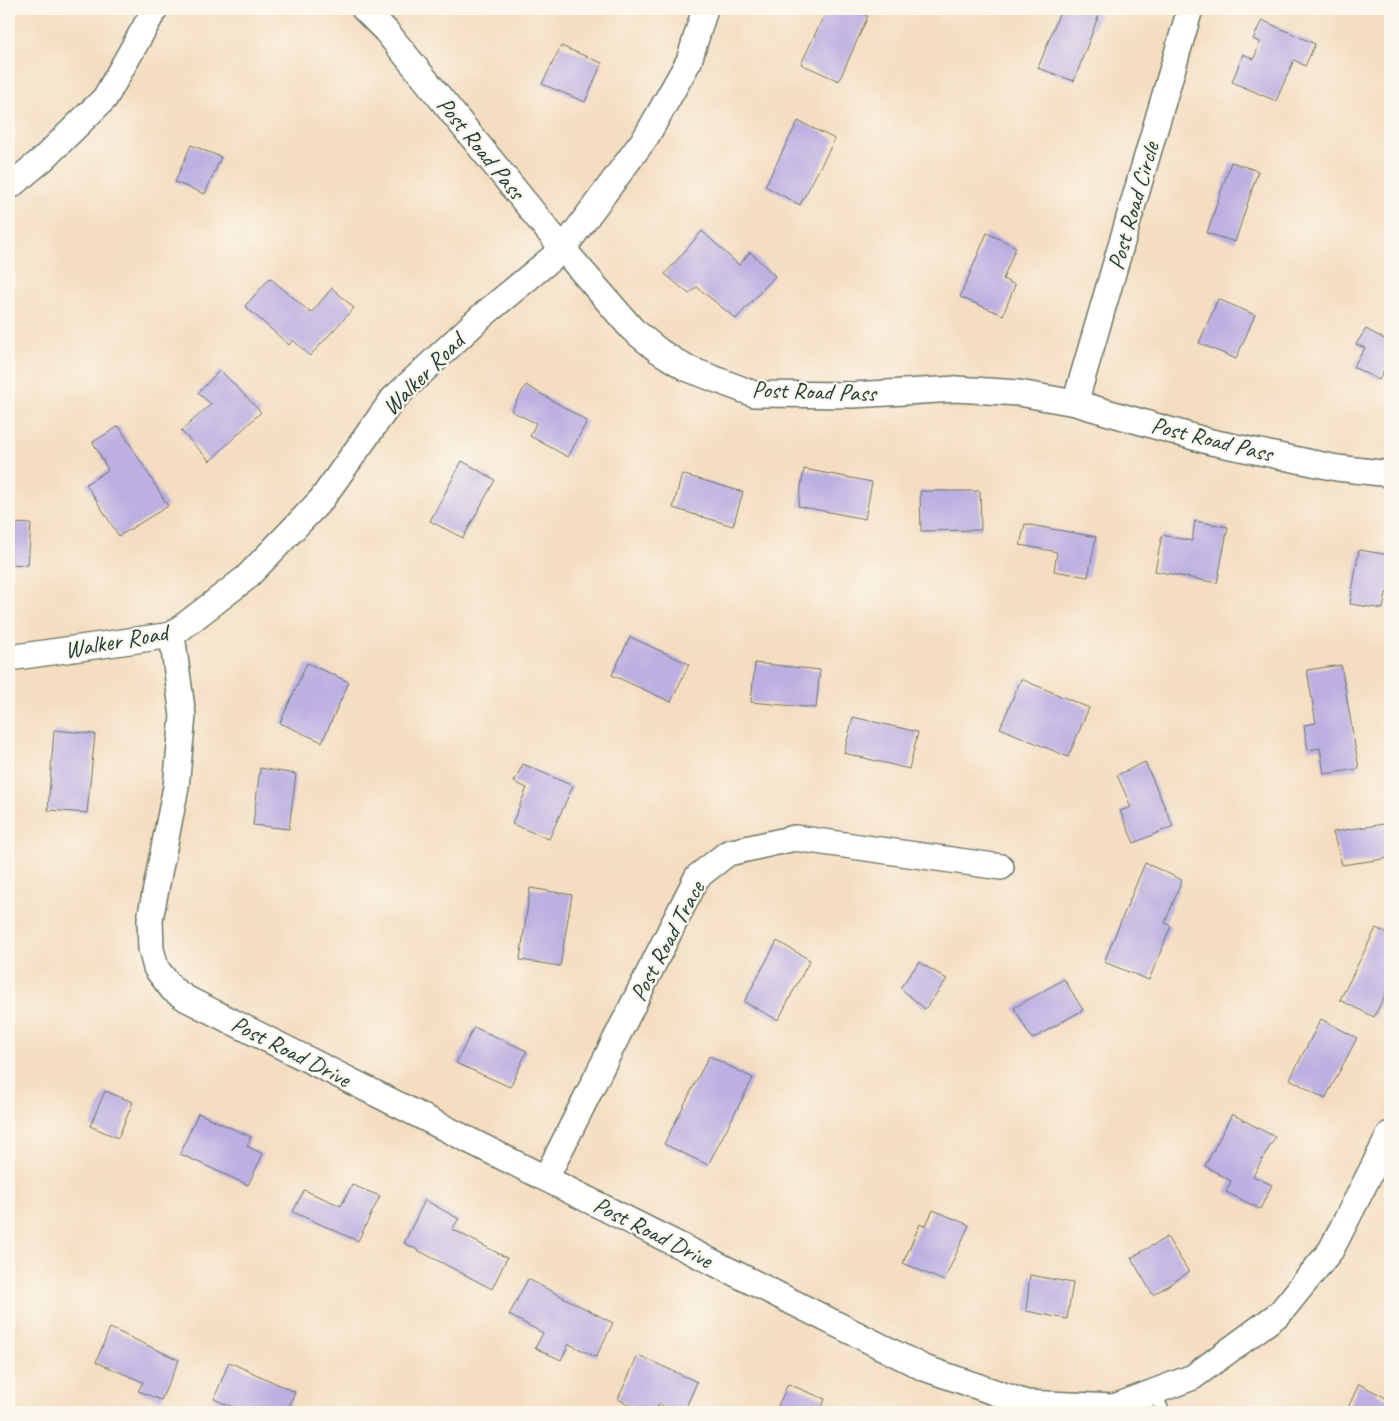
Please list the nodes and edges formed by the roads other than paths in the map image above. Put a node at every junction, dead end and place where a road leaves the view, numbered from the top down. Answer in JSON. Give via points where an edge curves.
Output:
{"nodes":[{"id":1,"x":155,"y":9,"type":"edge"},
{"id":2,"x":364,"y":9,"type":"edge"},
{"id":3,"x":705,"y":9,"type":"edge"},
{"id":4,"x":1190,"y":9,"type":"edge"},
{"id":5,"x":9,"y":187,"type":"edge"},
{"id":6,"x":563,"y":249,"type":"junction"},
{"id":7,"x":1075,"y":403,"type":"junction"},
{"id":8,"x":1390,"y":474,"type":"edge"},
{"id":9,"x":172,"y":635,"type":"junction"},
{"id":10,"x":9,"y":658,"type":"edge"},
{"id":11,"x":1001,"y":867,"type":"dead end"},
{"id":12,"x":1390,"y":1134,"type":"edge"},
{"id":13,"x":546,"y":1178,"type":"junction"},
{"id":14,"x":1159,"y":1402,"type":"edge"}],
"edges":[{"from":1,"to":5,"type":"street","via":[[105,98]]},
{"from":2,"to":6,"type":"street","name":"Post Road Pass","via":[[386,31]]},
{"from":3,"to":6,"type":"street","name":"Walker Road","via":[[689,61],[646,137]]},
{"from":4,"to":7,"type":"street","name":"Post Road Circle"},
{"from":6,"to":7,"type":"street","name":"Post Road Pass","via":[[632,329],[659,351],[686,368],[754,394],[853,395],[956,389],[1019,392]]},
{"from":6,"to":9,"type":"street","name":"Walker Road","via":[[482,316],[393,399],[320,500],[246,578]]},
{"from":7,"to":8,"type":"street","name":"Post Road Pass","via":[[1211,442],[1337,468]]},
{"from":9,"to":10,"type":"street","name":"Walker Road"},
{"from":9,"to":13,"type":"street","name":"Post Road Drive","via":[[183,716],[176,787],[150,919],[151,949],[156,968],[172,989],[187,998]]},
{"from":11,"to":13,"type":"street","name":"Post Road Trace","via":[[795,838],[728,853],[697,877]]},
{"from":12,"to":14,"type":"street","name":"Post Road Drive","via":[[1331,1250],[1280,1313]]},
{"from":13,"to":14,"type":"street","name":"Post Road Drive","via":[[924,1368],[1026,1402],[1114,1407]]}]}
